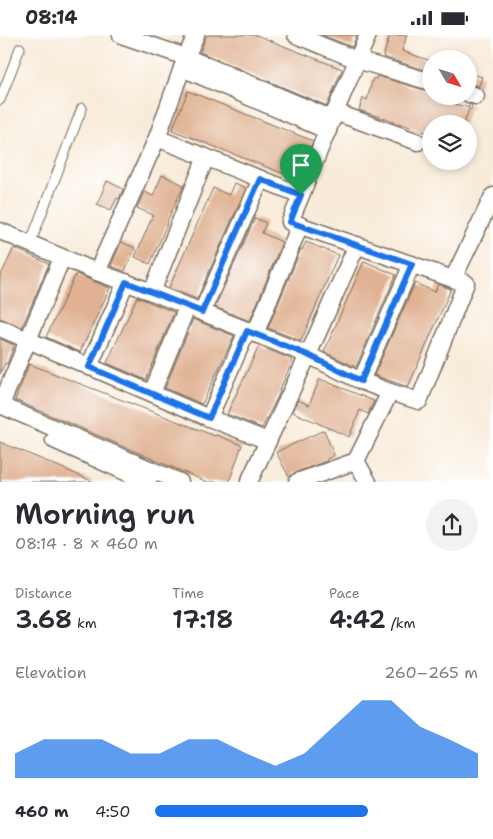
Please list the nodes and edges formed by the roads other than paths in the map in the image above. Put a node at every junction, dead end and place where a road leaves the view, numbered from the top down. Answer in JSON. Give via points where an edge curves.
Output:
{"nodes":[{"id":1,"x":121,"y":35,"type":"edge"},
{"id":2,"x":196,"y":35,"type":"edge"},
{"id":3,"x":296,"y":35,"type":"edge"},
{"id":4,"x":368,"y":35,"type":"edge"},
{"id":5,"x":20,"y":49,"type":"dead end"},
{"id":6,"x":357,"y":60,"type":"junction"},
{"id":7,"x":184,"y":63,"type":"junction"},
{"id":8,"x":422,"y":79,"type":"edge"},
{"id":9,"x":0,"y":100,"type":"edge"},
{"id":10,"x":82,"y":108,"type":"dead end"},
{"id":11,"x":332,"y":121,"type":"junction"},
{"id":12,"x":157,"y":138,"type":"junction"},
{"id":13,"x":418,"y":143,"type":"dead end"},
{"id":14,"x":206,"y":157,"type":"junction"},
{"id":15,"x":260,"y":179,"type":"junction"},
{"id":16,"x":301,"y":195,"type":"junction"},
{"id":17,"x":493,"y":196,"type":"edge"},
{"id":18,"x":300,"y":225,"type":"junction"},
{"id":19,"x":1,"y":234,"type":"edge"},
{"id":20,"x":30,"y":244,"type":"junction"},
{"id":21,"x":356,"y":245,"type":"junction"},
{"id":22,"x":62,"y":258,"type":"junction"},
{"id":23,"x":412,"y":264,"type":"junction"},
{"id":24,"x":97,"y":272,"type":"junction"},
{"id":25,"x":453,"y":279,"type":"junction"},
{"id":26,"x":126,"y":282,"type":"junction"},
{"id":27,"x":152,"y":292,"type":"junction"},
{"id":28,"x":194,"y":309,"type":"junction"},
{"id":29,"x":0,"y":328,"type":"edge"},
{"id":30,"x":251,"y":332,"type":"junction"},
{"id":31,"x":27,"y":341,"type":"junction"},
{"id":32,"x":308,"y":355,"type":"junction"},
{"id":33,"x":89,"y":367,"type":"junction"},
{"id":34,"x":361,"y":381,"type":"junction"},
{"id":35,"x":390,"y":392,"type":"junction"},
{"id":36,"x":152,"y":393,"type":"junction"},
{"id":37,"x":0,"y":409,"type":"edge"},
{"id":38,"x":209,"y":418,"type":"junction"},
{"id":39,"x":268,"y":441,"type":"junction"},
{"id":40,"x":356,"y":461,"type":"junction"},
{"id":41,"x":148,"y":481,"type":"edge"},
{"id":42,"x":180,"y":481,"type":"edge"},
{"id":43,"x":249,"y":481,"type":"edge"},
{"id":44,"x":300,"y":481,"type":"edge"},
{"id":45,"x":368,"y":481,"type":"edge"}],
"edges":[{"from":1,"to":7,"type":"street"},
{"from":2,"to":7,"type":"street"},
{"from":3,"to":6,"type":"street"},
{"from":4,"to":6,"type":"street"},
{"from":5,"to":9,"type":"lane"},
{"from":6,"to":8,"type":"street"},
{"from":6,"to":11,"type":"street"},
{"from":7,"to":11,"type":"street"},
{"from":7,"to":12,"type":"street"},
{"from":10,"to":20,"type":"lane"},
{"from":11,"to":13,"type":"street"},
{"from":11,"to":16,"type":"street"},
{"from":12,"to":14,"type":"street"},
{"from":12,"to":24,"type":"street"},
{"from":14,"to":15,"type":"street"},
{"from":14,"to":27,"type":"street"},
{"from":15,"to":16,"type":"street"},
{"from":15,"to":28,"type":"street"},
{"from":16,"to":18,"type":"street","via":[[290,222]]},
{"from":17,"to":25,"type":"street"},
{"from":18,"to":21,"type":"street"},
{"from":18,"to":30,"type":"street"},
{"from":19,"to":20,"type":"street"},
{"from":20,"to":22,"type":"street"},
{"from":21,"to":23,"type":"street"},
{"from":21,"to":32,"type":"street"},
{"from":22,"to":24,"type":"street"},
{"from":22,"to":31,"type":"street"},
{"from":23,"to":25,"type":"street"},
{"from":23,"to":34,"type":"street"},
{"from":24,"to":26,"type":"street"},
{"from":25,"to":35,"type":"street","via":[[466,283],[419,401]]},
{"from":26,"to":27,"type":"street"},
{"from":26,"to":33,"type":"street"},
{"from":27,"to":28,"type":"street"},
{"from":28,"to":30,"type":"street"},
{"from":28,"to":36,"type":"street"},
{"from":29,"to":31,"type":"street"},
{"from":30,"to":32,"type":"street"},
{"from":30,"to":38,"type":"street"},
{"from":31,"to":33,"type":"street"},
{"from":31,"to":37,"type":"street"},
{"from":32,"to":34,"type":"street"},
{"from":32,"to":39,"type":"street"},
{"from":33,"to":36,"type":"street"},
{"from":34,"to":35,"type":"street"},
{"from":35,"to":40,"type":"street"},
{"from":36,"to":38,"type":"street"},
{"from":37,"to":41,"type":"street"},
{"from":37,"to":42,"type":"street"},
{"from":38,"to":39,"type":"street"},
{"from":39,"to":43,"type":"street"},
{"from":40,"to":44,"type":"street"},
{"from":40,"to":45,"type":"street"}]}
